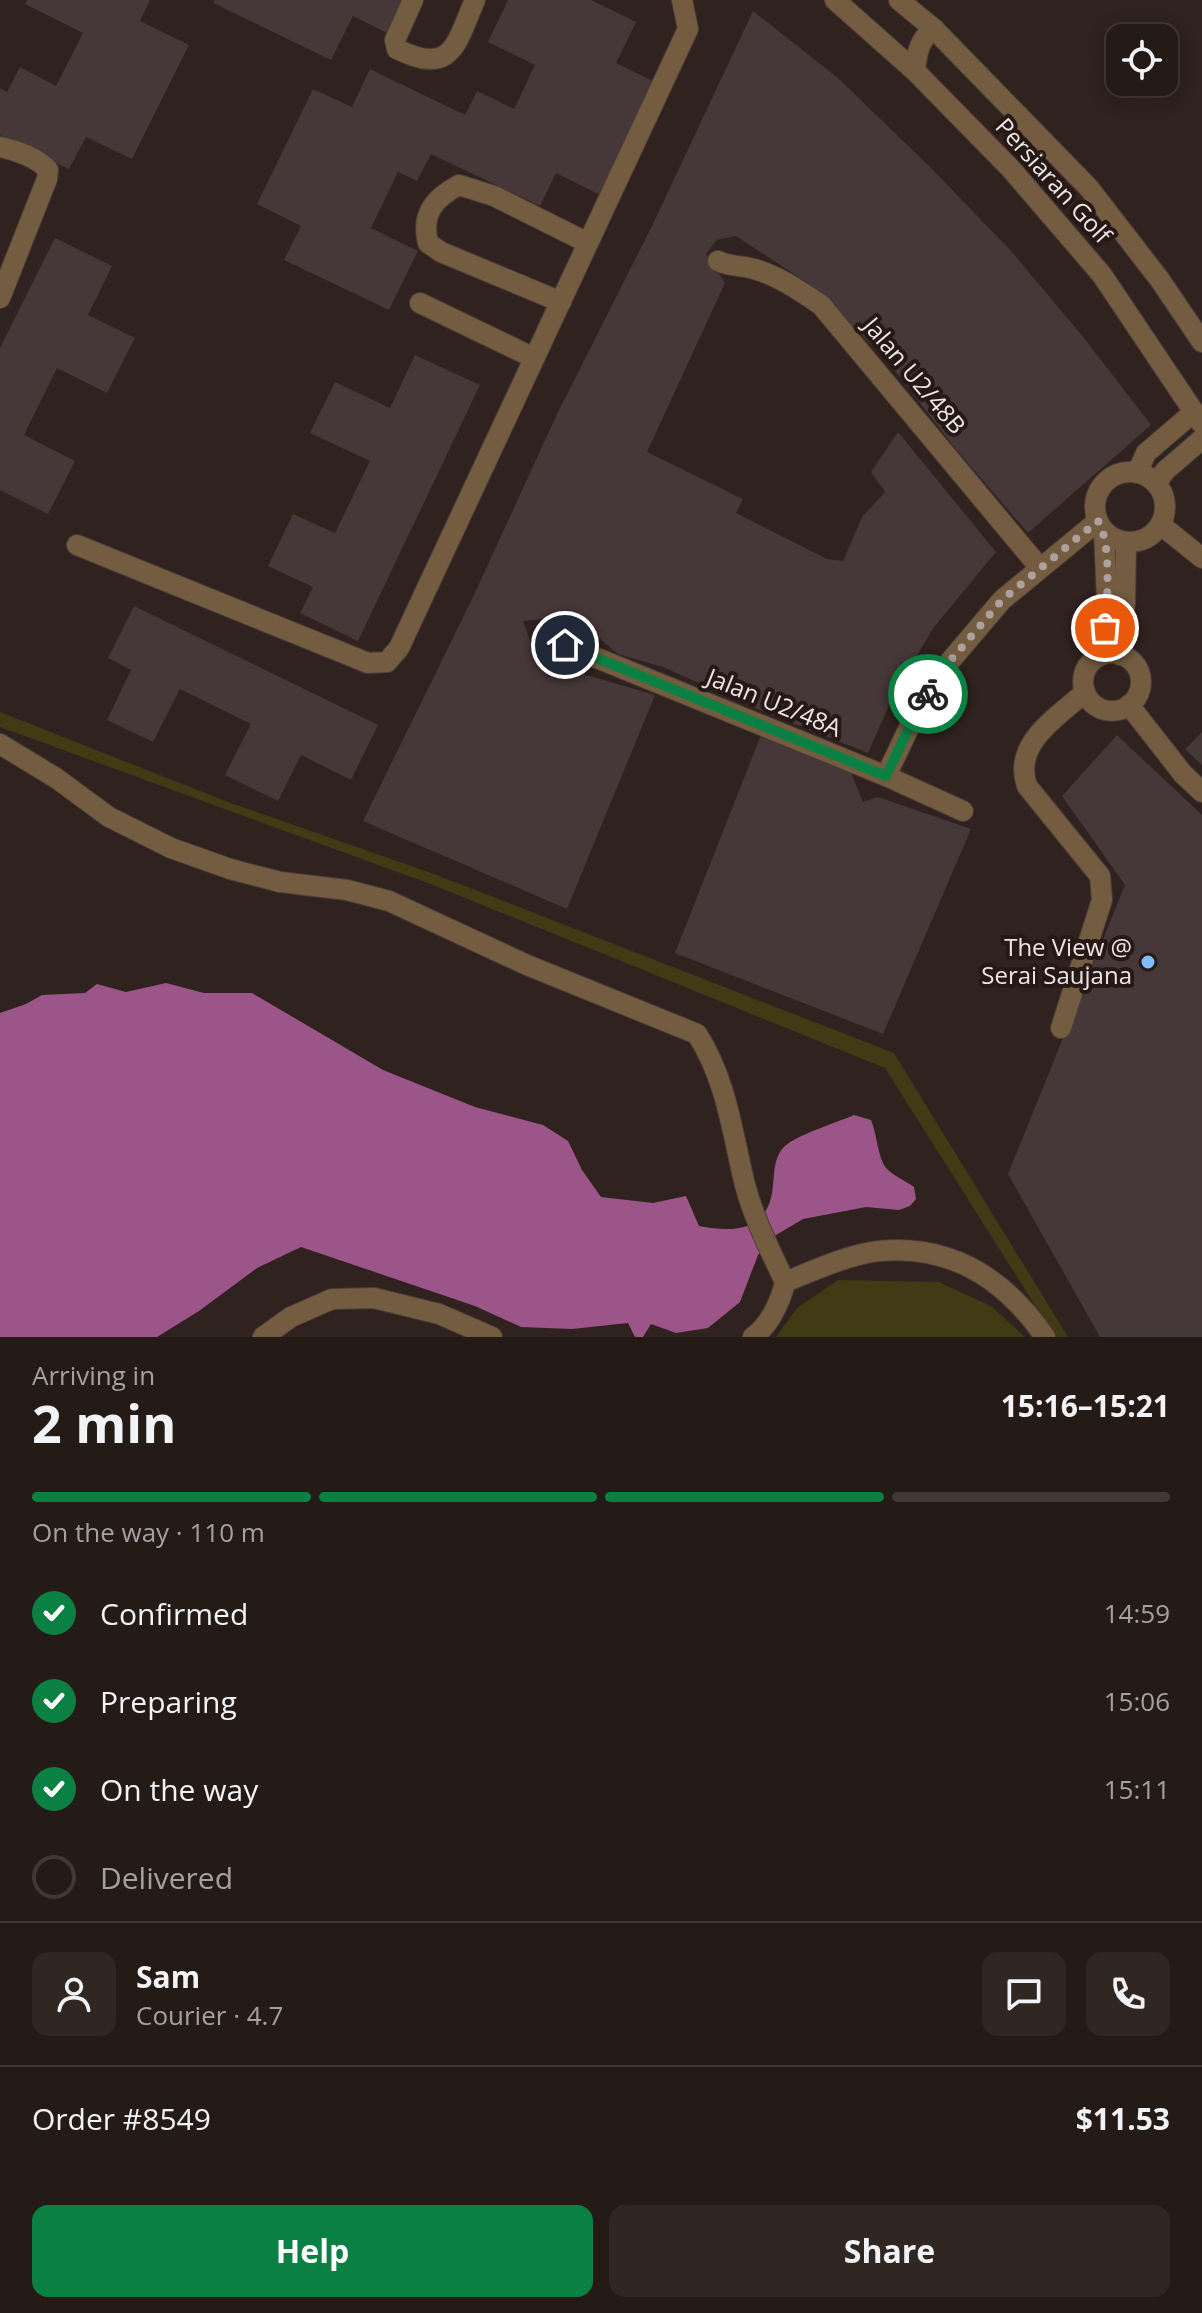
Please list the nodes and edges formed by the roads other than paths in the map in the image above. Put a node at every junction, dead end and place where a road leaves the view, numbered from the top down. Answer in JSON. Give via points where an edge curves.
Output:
{"nodes":[{"id":1,"x":413,"y":0,"type":"edge"},
{"id":2,"x":475,"y":0,"type":"edge"},
{"id":3,"x":682,"y":0,"type":"edge"},
{"id":4,"x":835,"y":0,"type":"edge"},
{"id":5,"x":899,"y":0,"type":"edge"},
{"id":6,"x":934,"y":29,"type":"junction"},
{"id":7,"x":915,"y":71,"type":"junction"},
{"id":8,"x":0,"y":147,"type":"edge"},
{"id":9,"x":588,"y":243,"type":"junction"},
{"id":10,"x":718,"y":261,"type":"dead end"},
{"id":11,"x":0,"y":298,"type":"edge"},
{"id":12,"x":561,"y":302,"type":"junction"},
{"id":13,"x":420,"y":303,"type":"dead end"},
{"id":14,"x":1199,"y":333,"type":"edge"},
{"id":15,"x":534,"y":358,"type":"junction"},
{"id":16,"x":1198,"y":418,"type":"edge"},
{"id":17,"x":1202,"y":439,"type":"edge"},
{"id":18,"x":1137,"y":473,"type":"junction"},
{"id":19,"x":1156,"y":483,"type":"junction"},
{"id":20,"x":1161,"y":525,"type":"junction"},
{"id":21,"x":1101,"y":526,"type":"junction"},
{"id":22,"x":1126,"y":542,"type":"junction"},
{"id":23,"x":77,"y":545,"type":"dead end"},
{"id":24,"x":1202,"y":558,"type":"edge"},
{"id":25,"x":1040,"y":568,"type":"junction"},
{"id":26,"x":565,"y":645,"type":"dead end"},
{"id":27,"x":1111,"y":655,"type":"junction"},
{"id":28,"x":1085,"y":692,"type":"junction"},
{"id":29,"x":1129,"y":705,"type":"junction"},
{"id":30,"x":0,"y":744,"type":"edge"},
{"id":31,"x":886,"y":776,"type":"junction"},
{"id":32,"x":1202,"y":792,"type":"edge"},
{"id":33,"x":963,"y":811,"type":"dead end"},
{"id":34,"x":1061,"y":1028,"type":"dead end"},
{"id":35,"x":785,"y":1282,"type":"junction"},
{"id":36,"x":263,"y":1337,"type":"edge"},
{"id":37,"x":492,"y":1337,"type":"edge"},
{"id":38,"x":753,"y":1337,"type":"edge"},
{"id":39,"x":1045,"y":1337,"type":"edge"}],
"edges":[{"from":1,"to":2,"type":"street","via":[[395,40],[397,49],[426,60],[442,59],[454,48]]},
{"from":3,"to":9,"type":"street","via":[[688,29]]},
{"from":4,"to":7,"type":"street","name":"Persiaran Golf"},
{"from":5,"to":6,"type":"street","name":"Persiaran Golf"},
{"from":6,"to":7,"type":"street","via":[[924,36]]},
{"from":6,"to":14,"type":"street","name":"Persiaran Golf","via":[[1089,188]]},
{"from":7,"to":16,"type":"street","name":"Persiaran Golf","via":[[1011,169],[1102,275]]},
{"from":8,"to":11,"type":"street","via":[[48,170]]},
{"from":9,"to":12,"type":"street"},
{"from":9,"to":12,"type":"street","via":[[494,196],[459,185],[441,194],[426,218],[428,243],[441,252]]},
{"from":10,"to":25,"type":"street","name":"Jalan U2/48B","via":[[780,279],[821,305]]},
{"from":12,"to":15,"type":"street"},
{"from":13,"to":15,"type":"street"},
{"from":15,"to":23,"type":"street","via":[[399,648],[387,662],[368,663]]},
{"from":16,"to":18,"type":"street","via":[[1146,453]]},
{"from":17,"to":19,"type":"street"},
{"from":18,"to":19,"type":"street"},
{"from":18,"to":21,"type":"street","via":[[1116,475],[1099,489],[1095,511]]},
{"from":19,"to":20,"type":"street","via":[[1165,503]]},
{"from":20,"to":22,"type":"street","via":[[1146,538]]},
{"from":20,"to":24,"type":"street"},
{"from":21,"to":22,"type":"street"},
{"from":21,"to":25,"type":"street"},
{"from":21,"to":27,"type":"street"},
{"from":22,"to":27,"type":"street","via":[[1125,602]]},
{"from":25,"to":31,"type":"street","via":[[1002,600],[951,660],[917,711]]},
{"from":26,"to":31,"type":"street","name":"Jalan U2/48A"},
{"from":27,"to":28,"type":"street","via":[[1088,666]]},
{"from":27,"to":29,"type":"street","via":[[1135,664],[1141,681]]},
{"from":28,"to":29,"type":"street","via":[[1104,709]]},
{"from":28,"to":34,"type":"street","via":[[1033,740],[1023,761],[1027,786],[1100,876],[1102,900]]},
{"from":29,"to":32,"type":"street"},
{"from":30,"to":35,"type":"street","via":[[109,817],[171,848],[267,879],[389,901],[527,965],[697,1034],[713,1059],[754,1215]]},
{"from":31,"to":33,"type":"street","name":"Jalan U2/48A"},
{"from":35,"to":38,"type":"street","via":[[777,1306]]},
{"from":35,"to":39,"type":"street","via":[[876,1251],[913,1250],[980,1271],[1032,1318]]},
{"from":36,"to":37,"type":"street","via":[[291,1317],[332,1299],[374,1298],[439,1314]]}]}
